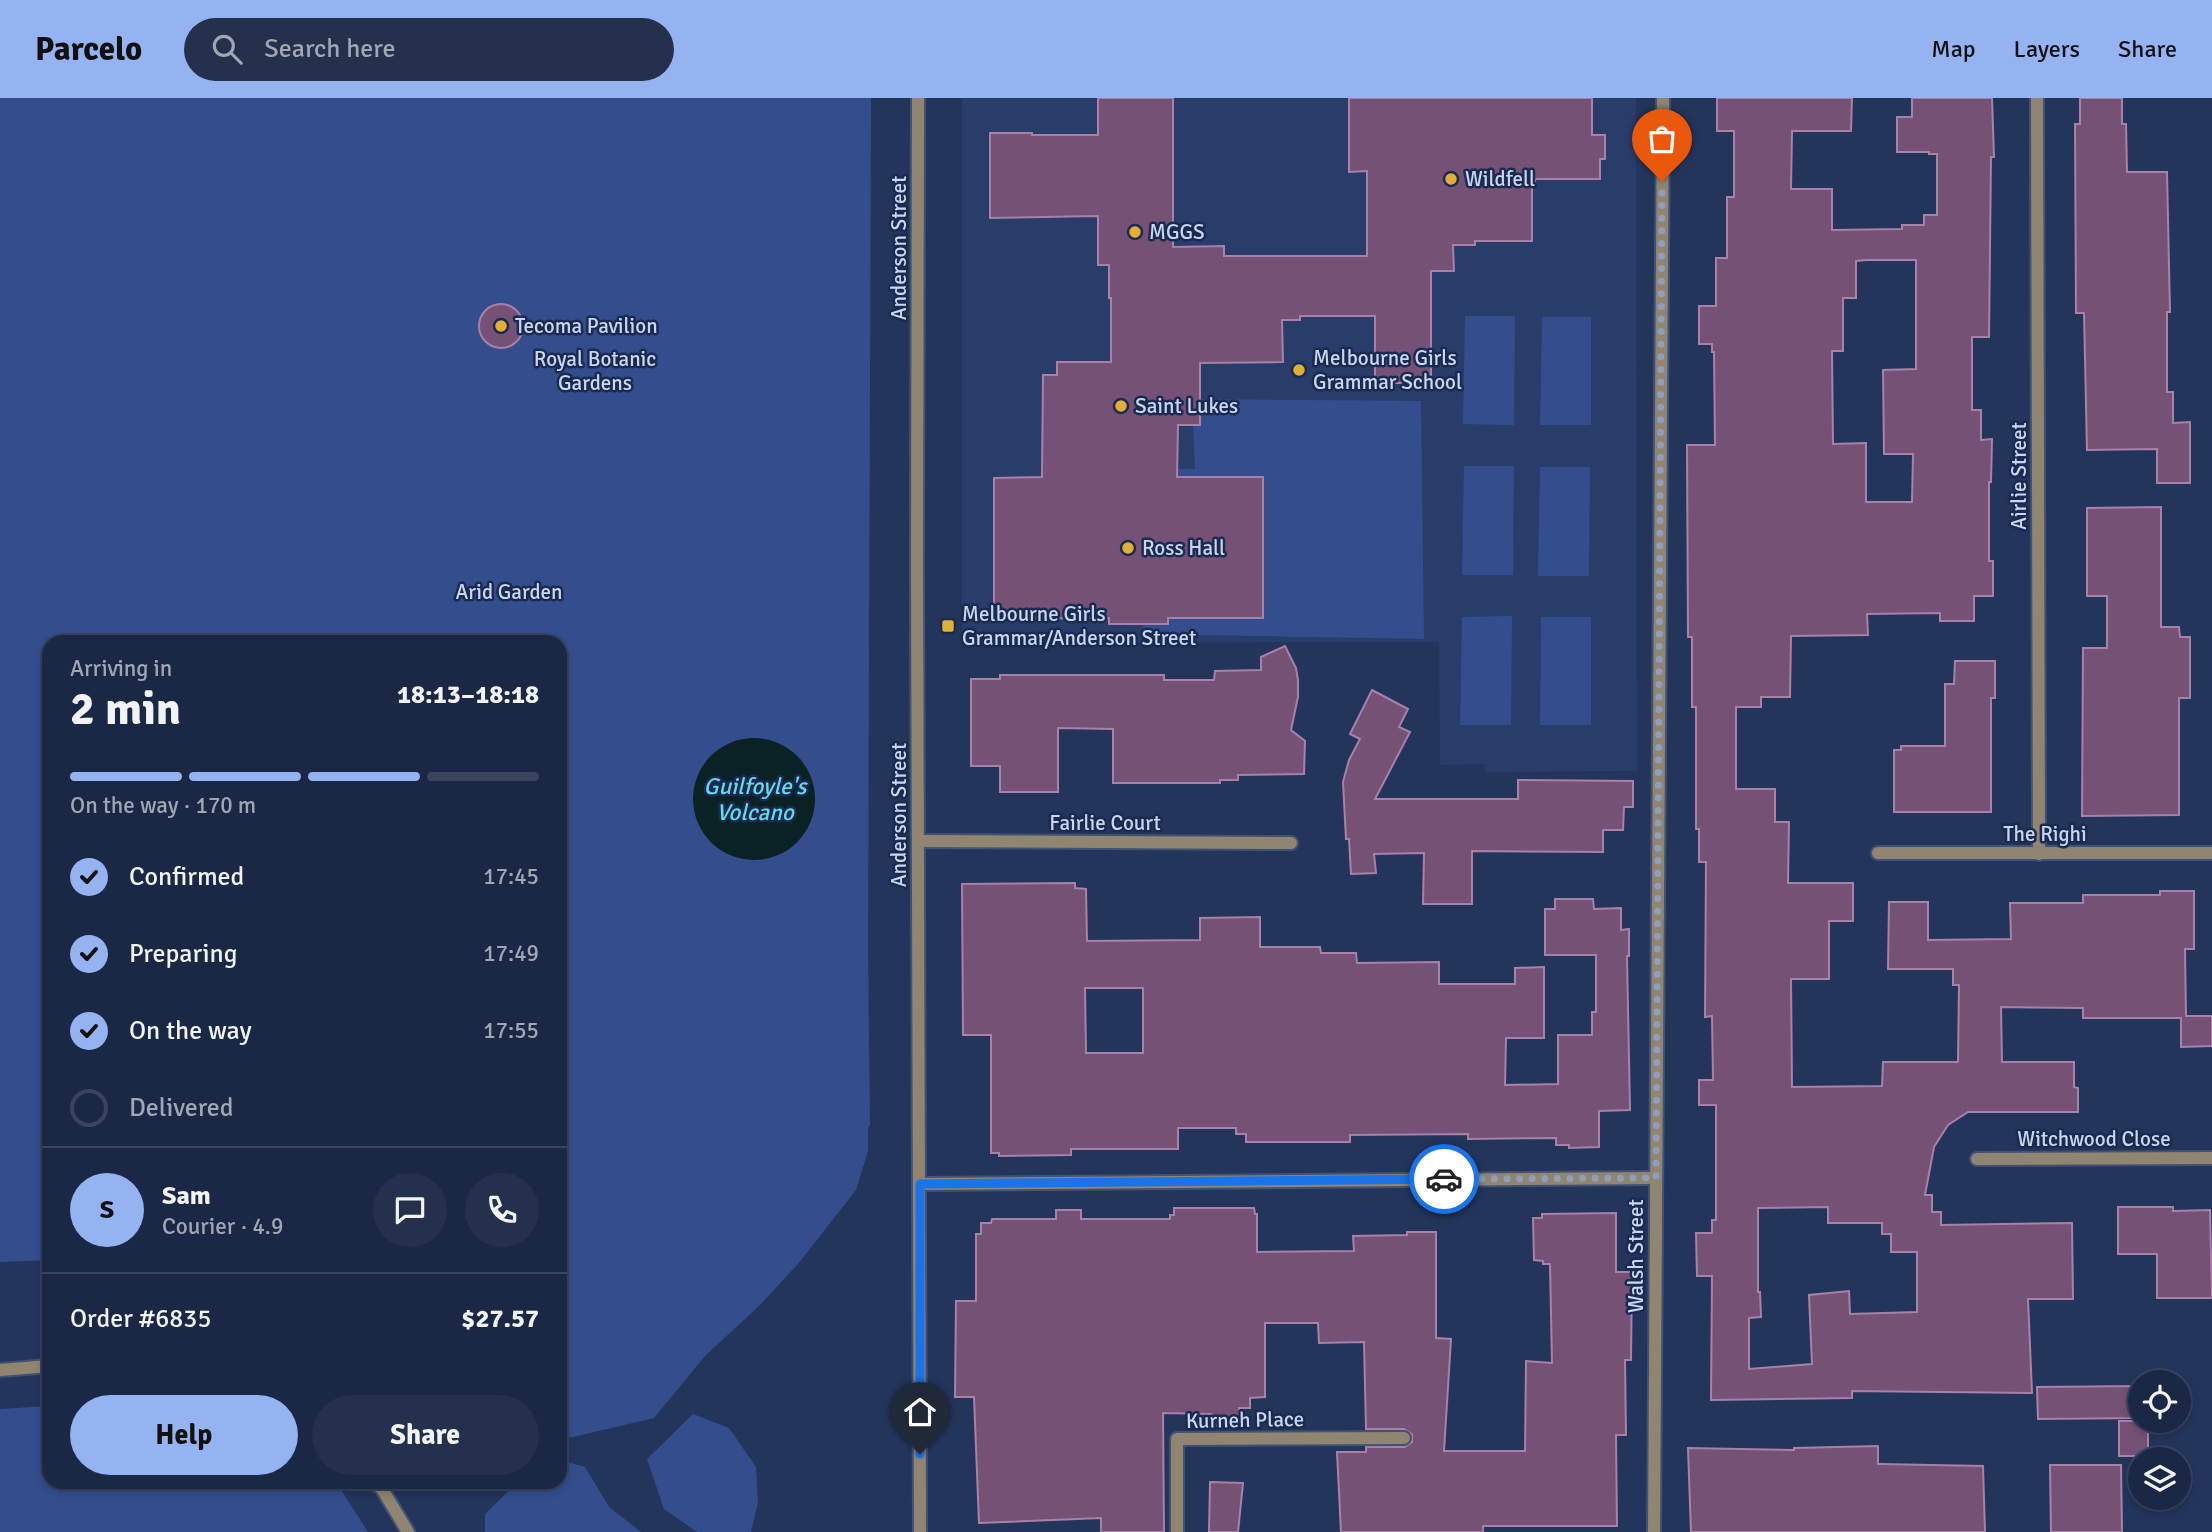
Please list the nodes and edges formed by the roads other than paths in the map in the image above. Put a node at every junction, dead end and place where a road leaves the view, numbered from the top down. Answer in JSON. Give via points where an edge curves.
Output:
{"nodes":[{"id":1,"x":918,"y":98,"type":"edge"},
{"id":2,"x":1662,"y":98,"type":"edge"},
{"id":3,"x":2037,"y":98,"type":"edge"},
{"id":4,"x":919,"y":841,"type":"junction"},
{"id":5,"x":1291,"y":843,"type":"dead end"},
{"id":6,"x":1878,"y":853,"type":"dead end"},
{"id":7,"x":2039,"y":853,"type":"junction"},
{"id":8,"x":2212,"y":853,"type":"edge"},
{"id":9,"x":2212,"y":1158,"type":"edge"},
{"id":10,"x":1977,"y":1159,"type":"dead end"},
{"id":11,"x":1656,"y":1178,"type":"junction"},
{"id":12,"x":920,"y":1184,"type":"junction"},
{"id":13,"x":42,"y":1367,"type":"edge"},
{"id":14,"x":0,"y":1370,"type":"edge"},
{"id":15,"x":1404,"y":1438,"type":"dead end"},
{"id":16,"x":382,"y":1489,"type":"edge"},
{"id":17,"x":408,"y":1532,"type":"edge"},
{"id":18,"x":920,"y":1532,"type":"edge"},
{"id":19,"x":1177,"y":1532,"type":"edge"},
{"id":20,"x":1654,"y":1532,"type":"edge"}],
"edges":[{"from":1,"to":4,"type":"street","name":"Anderson Street"},
{"from":2,"to":11,"type":"street","name":"Walsh Street"},
{"from":3,"to":7,"type":"street","name":"Airlie Street"},
{"from":4,"to":5,"type":"street","name":"Fairlie Court"},
{"from":4,"to":12,"type":"street","name":"Anderson Street"},
{"from":6,"to":7,"type":"street","name":"The Righi"},
{"from":7,"to":8,"type":"street","name":"The Righi"},
{"from":9,"to":10,"type":"street","name":"Witchwood Close"},
{"from":11,"to":12,"type":"street"},
{"from":11,"to":20,"type":"street","name":"Walsh Street"},
{"from":12,"to":18,"type":"street","name":"Anderson Street"},
{"from":13,"to":14,"type":"street"},
{"from":15,"to":19,"type":"street","name":"Kurneh Place","via":[[1177,1438]]},
{"from":16,"to":17,"type":"street"}]}
